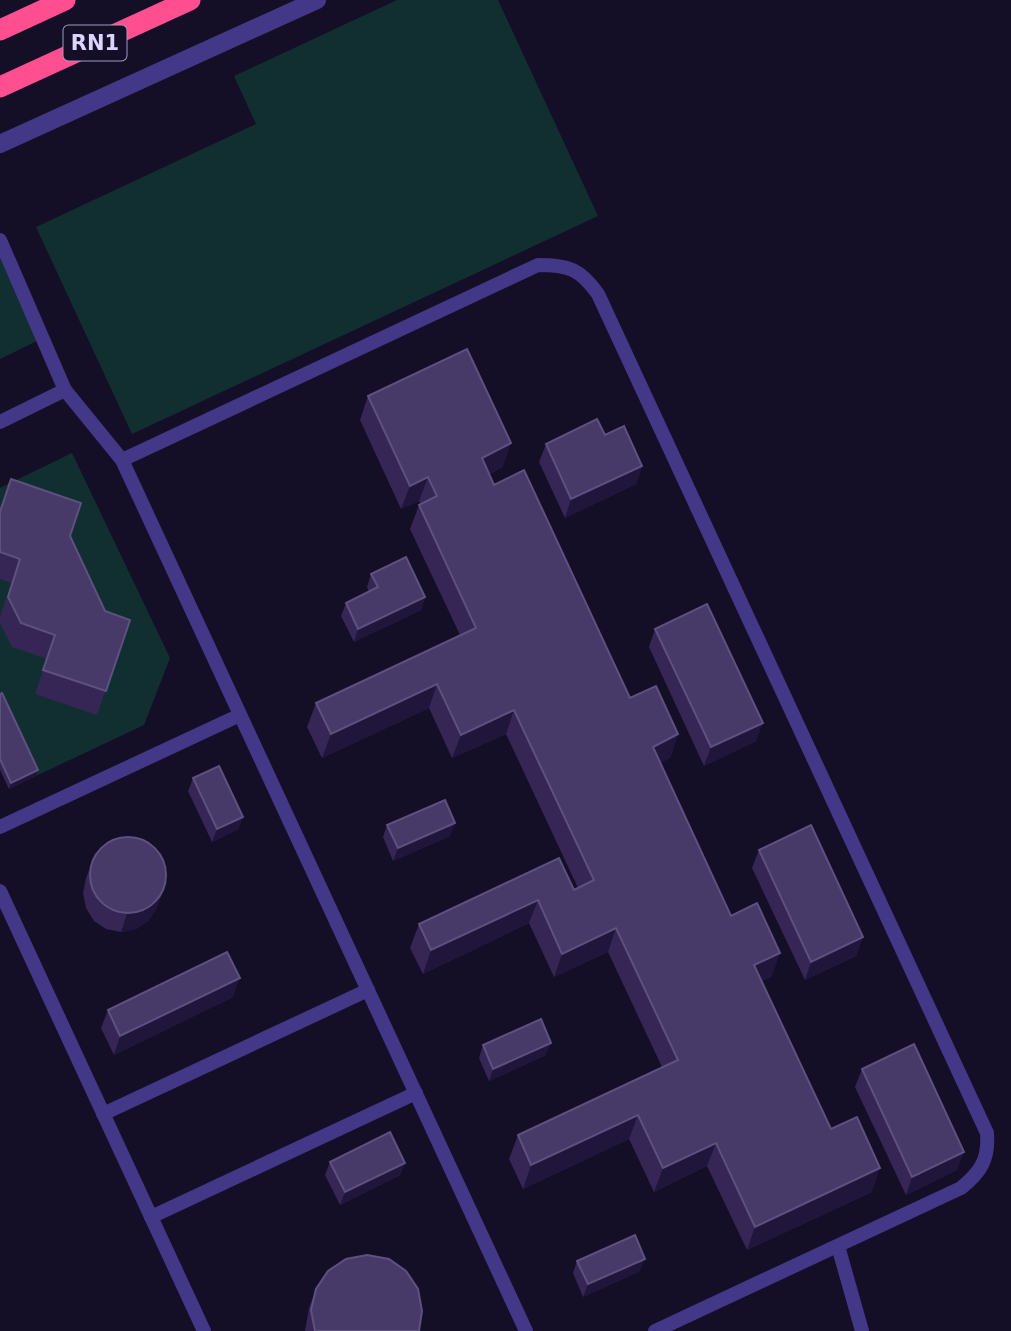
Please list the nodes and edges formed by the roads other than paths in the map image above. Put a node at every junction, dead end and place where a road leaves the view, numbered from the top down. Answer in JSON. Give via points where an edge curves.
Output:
{"nodes":[{"id":1,"x":65,"y":0,"type":"edge"},
{"id":2,"x":190,"y":0,"type":"edge"},
{"id":3,"x":317,"y":0,"type":"edge"},
{"id":4,"x":0,"y":30,"type":"edge"},
{"id":5,"x":0,"y":86,"type":"edge"},
{"id":6,"x":0,"y":144,"type":"edge"},
{"id":7,"x":0,"y":240,"type":"edge"},
{"id":8,"x":65,"y":390,"type":"junction"},
{"id":9,"x":0,"y":422,"type":"edge"},
{"id":10,"x":122,"y":460,"type":"junction"},
{"id":11,"x":240,"y":715,"type":"junction"},
{"id":12,"x":0,"y":827,"type":"edge"},
{"id":13,"x":0,"y":891,"type":"edge"},
{"id":14,"x":368,"y":990,"type":"junction"},
{"id":15,"x":416,"y":1093,"type":"junction"},
{"id":16,"x":103,"y":1114,"type":"junction"},
{"id":17,"x":151,"y":1217,"type":"junction"},
{"id":18,"x":838,"y":1246,"type":"junction"},
{"id":19,"x":204,"y":1331,"type":"edge"},
{"id":20,"x":526,"y":1331,"type":"edge"},
{"id":21,"x":655,"y":1331,"type":"edge"},
{"id":22,"x":862,"y":1331,"type":"edge"}],
"edges":[{"from":1,"to":4,"type":"highway","number":"RN1"},
{"from":2,"to":5,"type":"highway","number":"RN1"},
{"from":3,"to":6,"type":"street"},
{"from":7,"to":8,"type":"lane"},
{"from":8,"to":9,"type":"lane"},
{"from":8,"to":10,"type":"lane"},
{"from":10,"to":11,"type":"lane"},
{"from":10,"to":18,"type":"lane","via":[[538,265],[561,265],[584,275],[598,294],[987,1133],[988,1153],[978,1174],[961,1188]]},
{"from":11,"to":12,"type":"lane"},
{"from":11,"to":14,"type":"lane"},
{"from":13,"to":16,"type":"lane"},
{"from":14,"to":15,"type":"lane"},
{"from":14,"to":16,"type":"lane"},
{"from":15,"to":17,"type":"lane"},
{"from":15,"to":20,"type":"lane"},
{"from":16,"to":17,"type":"lane"},
{"from":17,"to":19,"type":"lane"},
{"from":18,"to":21,"type":"lane"},
{"from":18,"to":22,"type":"lane"}]}
